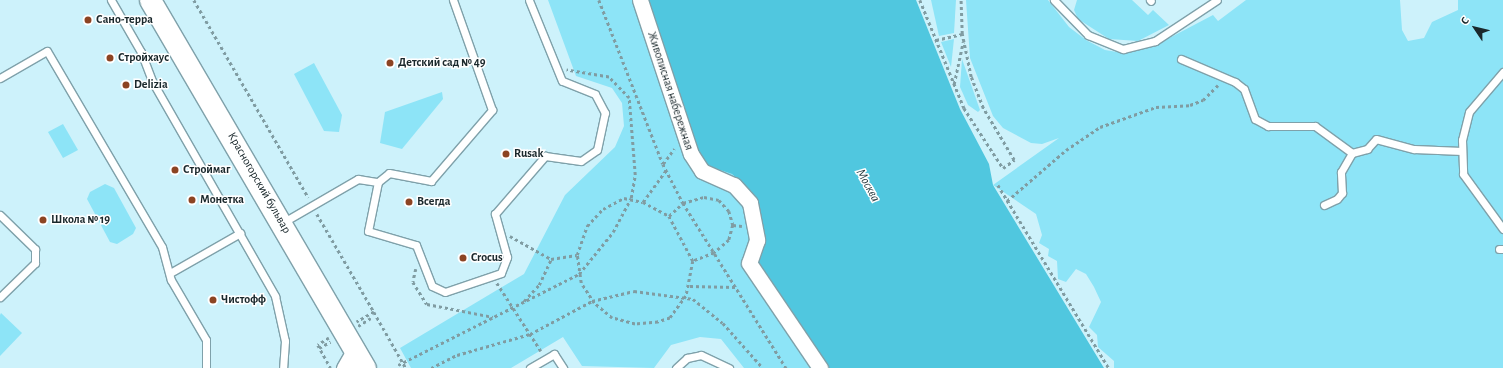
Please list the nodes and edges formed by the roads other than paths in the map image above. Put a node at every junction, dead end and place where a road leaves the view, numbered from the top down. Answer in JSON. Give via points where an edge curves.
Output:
{"nodes":[{"id":1,"x":111,"y":0,"type":"edge"},
{"id":2,"x":150,"y":0,"type":"edge"},
{"id":3,"x":453,"y":0,"type":"edge"},
{"id":4,"x":529,"y":0,"type":"edge"},
{"id":5,"x":640,"y":0,"type":"edge"},
{"id":6,"x":1065,"y":0,"type":"edge"},
{"id":7,"x":1217,"y":0,"type":"edge"},
{"id":8,"x":1056,"y":3,"type":"edge"},
{"id":9,"x":1181,"y":59,"type":"dead end"},
{"id":10,"x":1502,"y":75,"type":"edge"},
{"id":11,"x":0,"y":78,"type":"edge"},
{"id":12,"x":1462,"y":151,"type":"junction"},
{"id":13,"x":1352,"y":153,"type":"junction"},
{"id":14,"x":378,"y":182,"type":"junction"},
{"id":15,"x":1324,"y":205,"type":"dead end"},
{"id":16,"x":0,"y":215,"type":"edge"},
{"id":17,"x":282,"y":223,"type":"junction"},
{"id":18,"x":1503,"y":229,"type":"edge"},
{"id":19,"x":240,"y":233,"type":"junction"},
{"id":20,"x":170,"y":273,"type":"junction"},
{"id":21,"x":0,"y":297,"type":"edge"},
{"id":22,"x":354,"y":349,"type":"junction"},
{"id":23,"x":206,"y":368,"type":"edge"},
{"id":24,"x":283,"y":368,"type":"edge"},
{"id":25,"x":344,"y":368,"type":"edge"},
{"id":26,"x":365,"y":368,"type":"edge"},
{"id":27,"x":530,"y":368,"type":"edge"},
{"id":28,"x":563,"y":368,"type":"edge"},
{"id":29,"x":676,"y":368,"type":"edge"},
{"id":30,"x":729,"y":368,"type":"edge"},
{"id":31,"x":820,"y":368,"type":"edge"}],
"edges":[{"from":1,"to":19,"type":"lane","via":[[141,52],[152,81]]},
{"from":2,"to":17,"type":"main road","name":"Красногорский бульвар"},
{"from":3,"to":14,"type":"lane","via":[[492,110],[432,181],[388,173]]},
{"from":4,"to":14,"type":"lane","via":[[562,81],[595,94],[605,113],[597,150],[581,161],[545,156],[495,214],[507,257],[501,273],[445,292],[432,286],[416,245],[368,231]]},
{"from":5,"to":31,"type":"street","name":"Живописная набережная","via":[[691,154],[702,171],[734,185],[750,203],[757,240],[749,264]]},
{"from":6,"to":8,"type":"lane"},
{"from":7,"to":8,"type":"lane","via":[[1155,41],[1124,48],[1088,35]]},
{"from":9,"to":13,"type":"lane","via":[[1226,78],[1244,89],[1255,119],[1268,126],[1315,126]]},
{"from":10,"to":12,"type":"lane","via":[[1469,112]]},
{"from":11,"to":20,"type":"lane","via":[[47,51],[162,247]]},
{"from":12,"to":13,"type":"lane","via":[[1414,149],[1376,139],[1367,149]]},
{"from":12,"to":18,"type":"lane","via":[[1464,174]]},
{"from":13,"to":15,"type":"lane","via":[[1341,172],[1342,193],[1337,200]]},
{"from":14,"to":17,"type":"lane","via":[[358,179]]},
{"from":16,"to":21,"type":"lane","via":[[35,249],[35,263]]},
{"from":17,"to":22,"type":"main road","name":"Красногорский бульвар"},
{"from":19,"to":20,"type":"lane"},
{"from":19,"to":24,"type":"lane","via":[[275,296],[285,341]]},
{"from":20,"to":23,"type":"lane","via":[[206,340]]},
{"from":22,"to":25,"type":"street"},
{"from":22,"to":26,"type":"main road","name":"Красногорский бульвар"},
{"from":27,"to":28,"type":"lane","via":[[554,354]]},
{"from":29,"to":30,"type":"lane","via":[[687,358],[701,355]]}]}
